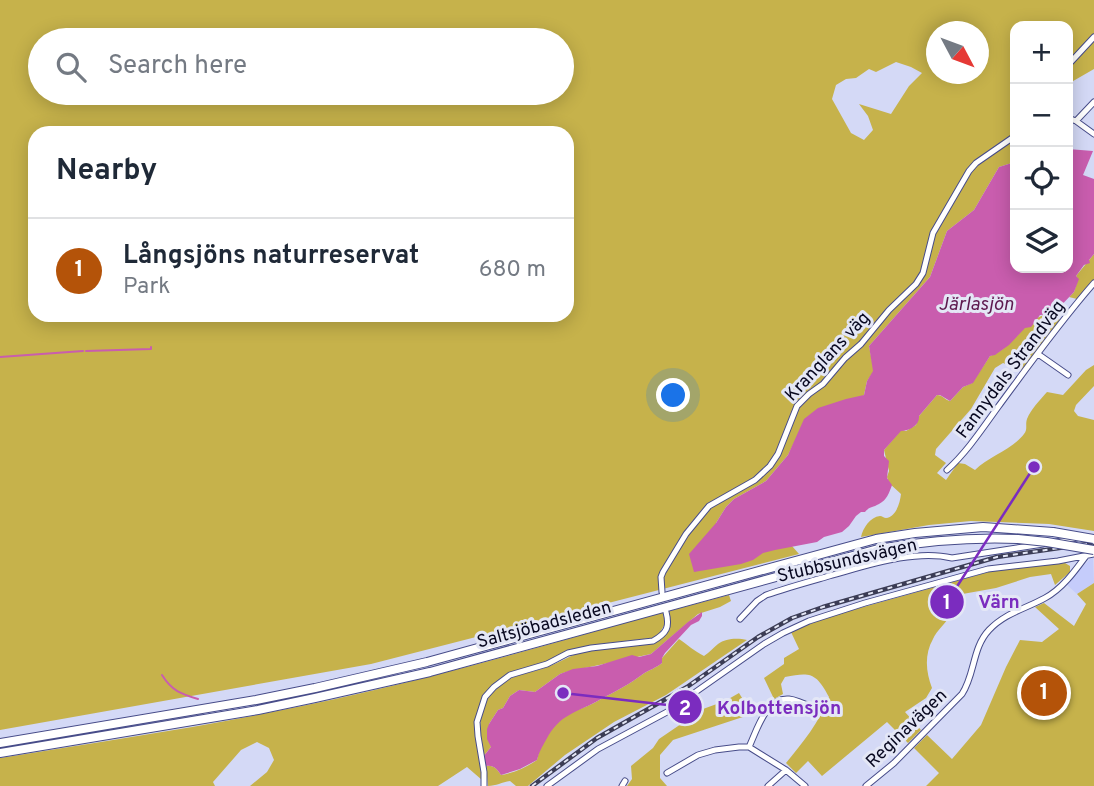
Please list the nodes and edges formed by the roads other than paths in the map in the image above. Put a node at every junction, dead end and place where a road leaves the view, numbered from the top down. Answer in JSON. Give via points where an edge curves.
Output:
{"nodes":[{"id":1,"x":1094,"y":37,"type":"edge"},
{"id":2,"x":1073,"y":60,"type":"edge"},
{"id":3,"x":1094,"y":103,"type":"edge"},
{"id":4,"x":1073,"y":120,"type":"edge"},
{"id":5,"x":1076,"y":121,"type":"junction"},
{"id":6,"x":1094,"y":134,"type":"edge"},
{"id":7,"x":1010,"y":139,"type":"edge"},
{"id":8,"x":1094,"y":283,"type":"edge"},
{"id":9,"x":1038,"y":354,"type":"junction"},
{"id":10,"x":1068,"y":375,"type":"dead end"},
{"id":11,"x":947,"y":470,"type":"dead end"},
{"id":12,"x":1094,"y":537,"type":"edge"},
{"id":13,"x":1094,"y":552,"type":"edge"},
{"id":14,"x":1086,"y":556,"type":"junction"},
{"id":15,"x":1071,"y":559,"type":"junction"},
{"id":16,"x":1074,"y":572,"type":"junction"},
{"id":17,"x":662,"y":592,"type":"dead end"},
{"id":18,"x":666,"y":612,"type":"dead end"},
{"id":19,"x":740,"y":619,"type":"dead end"},
{"id":20,"x":820,"y":711,"type":"dead end"},
{"id":21,"x":0,"y":743,"type":"edge"},
{"id":22,"x":749,"y":747,"type":"junction"},
{"id":23,"x":0,"y":753,"type":"edge"},
{"id":24,"x":786,"y":769,"type":"junction"},
{"id":25,"x":667,"y":773,"type":"dead end"},
{"id":26,"x":484,"y":786,"type":"edge"},
{"id":27,"x":547,"y":786,"type":"edge"},
{"id":28,"x":768,"y":786,"type":"edge"},
{"id":29,"x":804,"y":786,"type":"edge"},
{"id":30,"x":866,"y":786,"type":"edge"}],
"edges":[{"from":1,"to":2,"type":"street"},
{"from":3,"to":5,"type":"street"},
{"from":4,"to":5,"type":"street"},
{"from":5,"to":6,"type":"street"},
{"from":7,"to":17,"type":"street","name":"Kranglans väg","via":[[969,171],[933,233],[916,284],[797,406],[770,466],[698,517],[663,572]]},
{"from":8,"to":9,"type":"street","name":"Fannydals Strandväg"},
{"from":9,"to":10,"type":"street"},
{"from":9,"to":11,"type":"street","name":"Fannydals Strandväg"},
{"from":12,"to":19,"type":"street","name":"Stubbsundsvägen","via":[[952,558],[923,555],[886,562],[765,595]]},
{"from":12,"to":21,"type":"highway","name":"Saltsjöbadsleden","bridge":true,"via":[[983,527],[876,540],[349,680]]},
{"from":13,"to":14,"type":"street"},
{"from":13,"to":23,"type":"highway","name":"Saltsjöbadsleden","bridge":true,"via":[[1018,539],[916,542],[372,685],[258,710]]},
{"from":14,"to":15,"type":"street"},
{"from":14,"to":16,"type":"street","name":"Reginavägen"},
{"from":15,"to":16,"type":"street"},
{"from":15,"to":27,"type":"street","via":[[988,569],[809,621],[764,644],[667,712],[598,749]]},
{"from":16,"to":30,"type":"street","name":"Reginavägen","via":[[1048,597],[1005,616],[988,631],[962,694]]},
{"from":18,"to":26,"type":"street","via":[[666,630],[653,640],[568,653],[510,675],[494,687],[485,697],[477,722]]},
{"from":20,"to":22,"type":"street","via":[[780,699],[765,712]]},
{"from":22,"to":24,"type":"street"},
{"from":22,"to":25,"type":"street","via":[[706,752]]},
{"from":24,"to":28,"type":"street"},
{"from":24,"to":29,"type":"street"}]}
